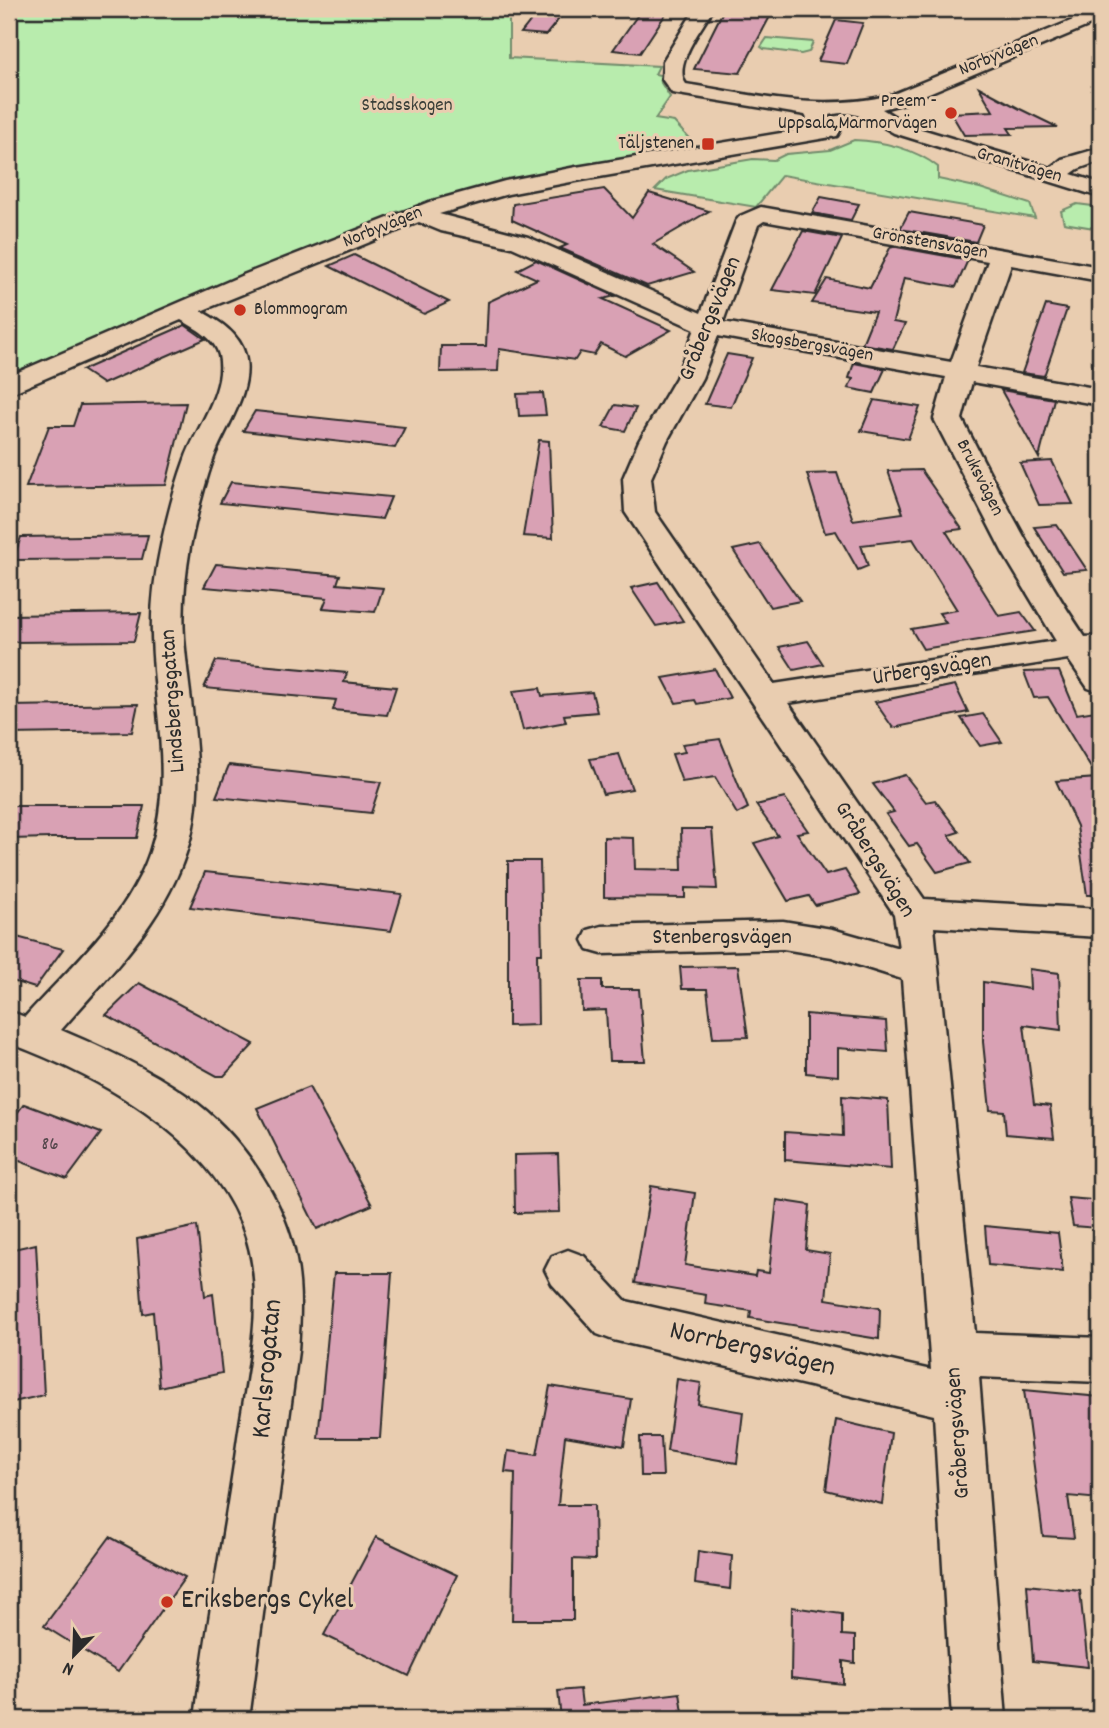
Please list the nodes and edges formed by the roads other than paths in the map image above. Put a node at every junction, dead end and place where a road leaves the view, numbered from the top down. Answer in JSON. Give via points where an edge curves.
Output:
{"nodes":[{"id":1,"x":704,"y":9,"type":"edge"},
{"id":2,"x":1100,"y":14,"type":"edge"},
{"id":3,"x":873,"y":121,"type":"junction"},
{"id":4,"x":825,"y":123,"type":"junction"},
{"id":5,"x":1100,"y":155,"type":"edge"},
{"id":6,"x":1055,"y":176,"type":"junction"},
{"id":7,"x":1100,"y":190,"type":"edge"},
{"id":8,"x":418,"y":214,"type":"junction"},
{"id":9,"x":761,"y":214,"type":"joint"},
{"id":10,"x":1002,"y":257,"type":"junction"},
{"id":11,"x":1100,"y":274,"type":"edge"},
{"id":12,"x":183,"y":311,"type":"junction"},
{"id":13,"x":710,"y":327,"type":"junction"},
{"id":14,"x":961,"y":372,"type":"junction"},
{"id":15,"x":9,"y":386,"type":"edge"},
{"id":16,"x":1100,"y":397,"type":"edge"},
{"id":17,"x":1088,"y":647,"type":"edge"},
{"id":18,"x":1100,"y":681,"type":"edge"},
{"id":19,"x":764,"y":696,"type":"junction"},
{"id":20,"x":913,"y":912,"type":"junction"},
{"id":21,"x":1100,"y":923,"type":"edge"},
{"id":22,"x":602,"y":940,"type":"dead end"},
{"id":23,"x":921,"y":970,"type":"junction"},
{"id":24,"x":21,"y":1031,"type":"edge"},
{"id":25,"x":568,"y":1270,"type":"dead end"},
{"id":26,"x":1100,"y":1360,"type":"edge"},
{"id":27,"x":955,"y":1376,"type":"junction"},
{"id":28,"x":222,"y":1719,"type":"edge"},
{"id":29,"x":979,"y":1719,"type":"edge"}],
"edges":[{"from":1,"to":4,"type":"street","via":[[673,61],[671,72],[679,89],[777,106]]},
{"from":2,"to":3,"type":"street","name":"Norbyvägen","via":[[898,99]]},
{"from":3,"to":4,"type":"street","name":"Granitvägen","via":[[836,107]]},
{"from":3,"to":6,"type":"street","name":"Granitvägen"},
{"from":4,"to":8,"type":"street","name":"Norbyvägen","via":[[777,138],[505,188]]},
{"from":5,"to":6,"type":"street","via":[[1070,164]]},
{"from":6,"to":7,"type":"street","name":"Granitvägen"},
{"from":8,"to":12,"type":"street","name":"Norbyvägen"},
{"from":8,"to":13,"type":"street","name":"Skogsbergsvägen","via":[[520,242]]},
{"from":9,"to":10,"type":"street","name":"Grönstensvägen"},
{"from":9,"to":13,"type":"street","name":"Gråbergsvägen","via":[[748,221]]},
{"from":10,"to":11,"type":"street","name":"Grönstensvägen"},
{"from":10,"to":14,"type":"street","name":"Bruksvägen"},
{"from":12,"to":15,"type":"street","name":"Norbyvägen"},
{"from":12,"to":24,"type":"street","name":"Lindsbergsgatan","via":[[221,336],[232,352],[232,379],[192,482],[171,568],[167,649],[181,799],[168,853],[139,914]]},
{"from":13,"to":14,"type":"street","name":"Skogsbergsvägen"},
{"from":13,"to":19,"type":"street","name":"Gråbergsvägen","via":[[690,378],[636,478],[640,512]]},
{"from":14,"to":16,"type":"street","name":"Skogsbergsvägen"},
{"from":14,"to":17,"type":"street","name":"Bruksvägen","via":[[948,419],[1003,526]]},
{"from":17,"to":18,"type":"street","name":"Bruksvägen"},
{"from":17,"to":19,"type":"street","name":"Urbergsvägen"},
{"from":19,"to":20,"type":"street","name":"Gråbergsvägen"},
{"from":20,"to":21,"type":"street"},
{"from":20,"to":23,"type":"street","name":"Gråbergsvägen"},
{"from":22,"to":23,"type":"street","name":"Stenbergsvägen","via":[[783,935],[832,943]]},
{"from":23,"to":27,"type":"street","name":"Gråbergsvägen"},
{"from":24,"to":28,"type":"street","name":"Karlsrogatan","via":[[106,1069],[190,1122],[227,1165],[268,1234],[277,1327]]},
{"from":25,"to":27,"type":"street","name":"Norrbergsvägen","via":[[613,1319]]},
{"from":26,"to":27,"type":"street","name":"Norrbergsvägen"},
{"from":27,"to":29,"type":"street","name":"Gråbergsvägen"}]}
